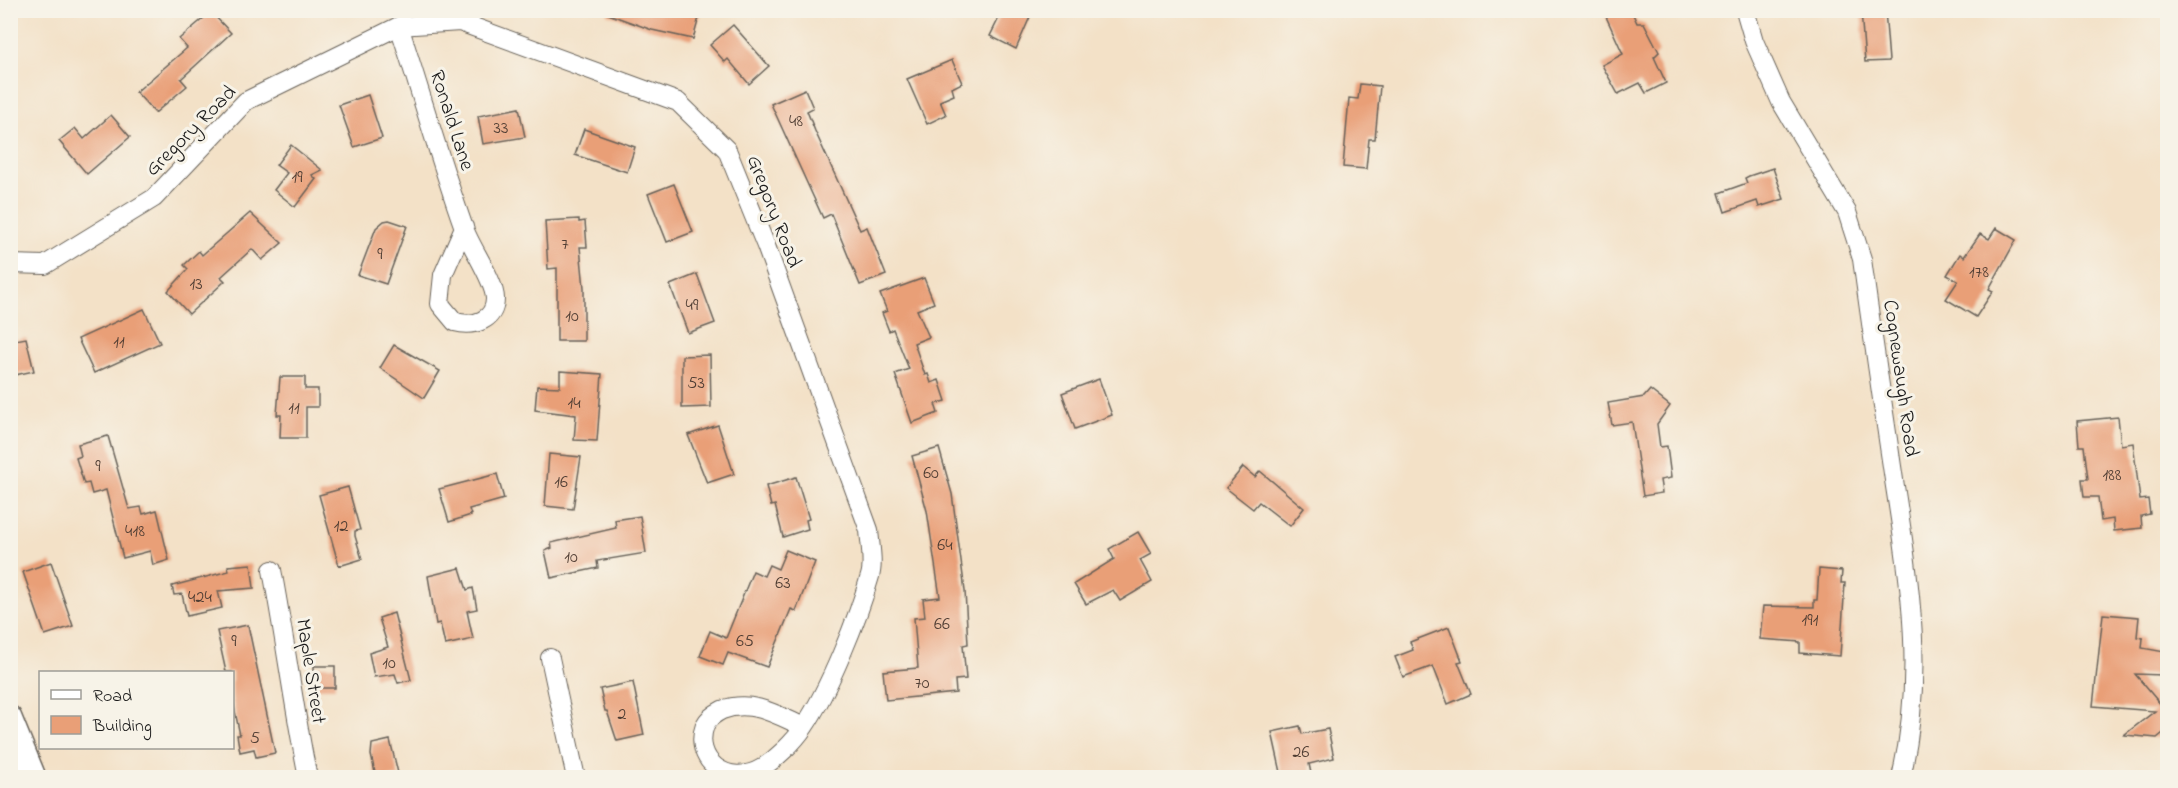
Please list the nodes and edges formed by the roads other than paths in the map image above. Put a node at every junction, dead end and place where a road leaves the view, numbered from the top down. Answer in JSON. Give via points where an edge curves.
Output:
{"nodes":[{"id":1,"x":1745,"y":10,"type":"edge"},
{"id":2,"x":399,"y":26,"type":"junction"},
{"id":3,"x":464,"y":228,"type":"junction"},
{"id":4,"x":10,"y":264,"type":"edge"},
{"id":5,"x":272,"y":570,"type":"dead end"},
{"id":6,"x":550,"y":658,"type":"dead end"},
{"id":7,"x":10,"y":717,"type":"edge"},
{"id":8,"x":804,"y":727,"type":"junction"},
{"id":9,"x":35,"y":777,"type":"edge"},
{"id":10,"x":308,"y":777,"type":"edge"},
{"id":11,"x":576,"y":777,"type":"edge"},
{"id":12,"x":1901,"y":777,"type":"edge"}],
"edges":[{"from":1,"to":12,"type":"street","name":"Cognewaugh Road","via":[[1780,102],[1847,212],[1862,260],[1914,616],[1915,677]]},
{"from":2,"to":3,"type":"street","name":"Ronald Lane"},
{"from":2,"to":4,"type":"street","name":"Gregory Road","via":[[246,101],[154,198],[45,266]]},
{"from":2,"to":8,"type":"street","name":"Gregory Road","via":[[460,22],[678,102],[727,150],[869,530],[871,573],[835,667]]},
{"from":3,"to":3,"type":"street","name":"Ronald Lane","via":[[492,280],[495,300],[483,322],[472,324],[455,322],[440,304],[443,275]]},
{"from":5,"to":10,"type":"street","name":"Maple Street"},
{"from":6,"to":11,"type":"street"},
{"from":7,"to":9,"type":"street"},
{"from":8,"to":8,"type":"street","name":"Gregory Road","via":[[773,759],[741,776],[722,774],[709,760],[704,742],[705,724],[716,713],[732,706],[766,710]]}]}
